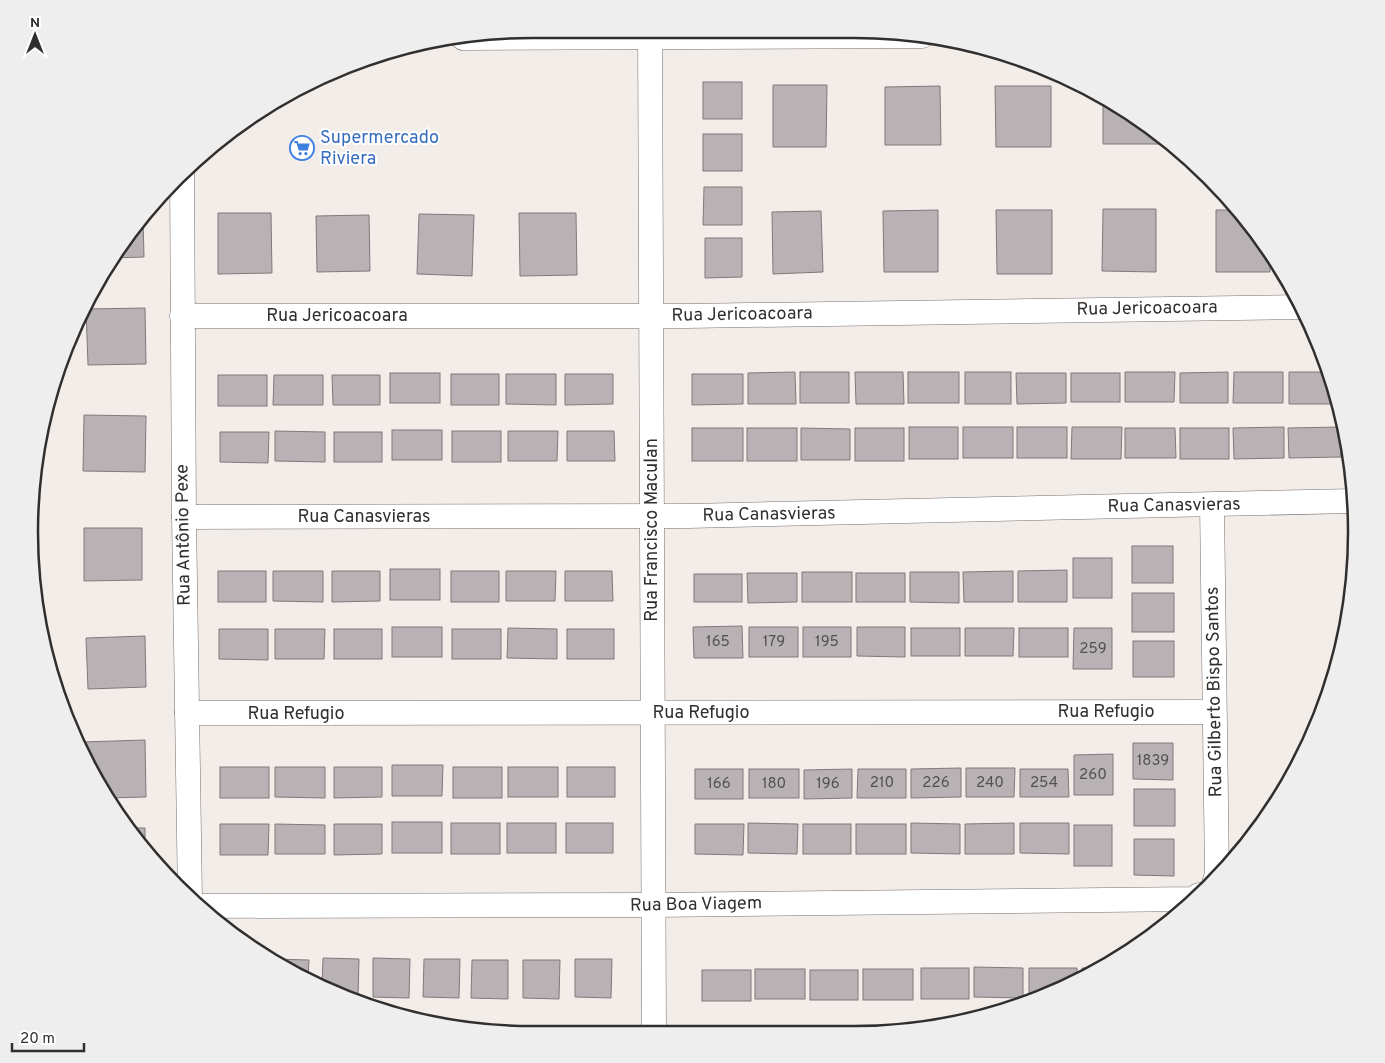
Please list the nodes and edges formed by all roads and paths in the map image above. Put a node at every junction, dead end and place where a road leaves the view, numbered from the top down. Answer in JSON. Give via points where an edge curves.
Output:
{"nodes":[{"id":1,"x":650,"y":38,"type":"edge"},
{"id":2,"x":182,"y":182,"type":"edge"},
{"id":3,"x":1294,"y":307,"type":"edge"},
{"id":4,"x":182,"y":316,"type":"junction"},
{"id":5,"x":650,"y":316,"type":"junction"},
{"id":6,"x":1346,"y":501,"type":"edge"},
{"id":7,"x":1212,"y":505,"type":"junction"},
{"id":8,"x":652,"y":516,"type":"junction"},
{"id":9,"x":184,"y":517,"type":"junction"},
{"id":10,"x":1214,"y":712,"type":"junction"},
{"id":11,"x":187,"y":713,"type":"junction"},
{"id":12,"x":652,"y":713,"type":"junction"},
{"id":13,"x":1217,"y":866,"type":"edge"},
{"id":14,"x":190,"y":888,"type":"edge"},
{"id":15,"x":1185,"y":897,"type":"edge"},
{"id":16,"x":653,"y":905,"type":"junction"},
{"id":17,"x":210,"y":906,"type":"edge"},
{"id":18,"x":654,"y":1026,"type":"edge"}],
"edges":[{"from":1,"to":5,"type":"street","name":"Rua Francisco Maculan"},
{"from":2,"to":4,"type":"street","name":"Rua Antônio Pexe"},
{"from":3,"to":5,"type":"street","name":"Rua Jericoacoara"},
{"from":4,"to":5,"type":"street","name":"Rua Jericoacoara"},
{"from":4,"to":9,"type":"street","name":"Rua Antônio Pexe"},
{"from":5,"to":8,"type":"street","name":"Rua Francisco Maculan"},
{"from":6,"to":7,"type":"street","name":"Rua Canasvieras"},
{"from":7,"to":8,"type":"street","name":"Rua Canasvieras"},
{"from":7,"to":10,"type":"street","name":"Rua Gilberto Bispo Santos"},
{"from":8,"to":9,"type":"street","name":"Rua Canasvieras"},
{"from":8,"to":12,"type":"street","name":"Rua Francisco Maculan"},
{"from":9,"to":11,"type":"street","name":"Rua Antônio Pexe"},
{"from":10,"to":12,"type":"street","name":"Rua Refugio"},
{"from":10,"to":13,"type":"street","name":"Rua Gilberto Bispo Santos"},
{"from":11,"to":12,"type":"street","name":"Rua Refugio"},
{"from":11,"to":14,"type":"street","name":"Rua Antônio Pexe"},
{"from":12,"to":16,"type":"street","name":"Rua Francisco Maculan"},
{"from":15,"to":16,"type":"street","name":"Rua Boa Viagem"},
{"from":16,"to":17,"type":"street","name":"Rua Boa Viagem"},
{"from":16,"to":18,"type":"street","name":"Rua Francisco Maculan"}]}
